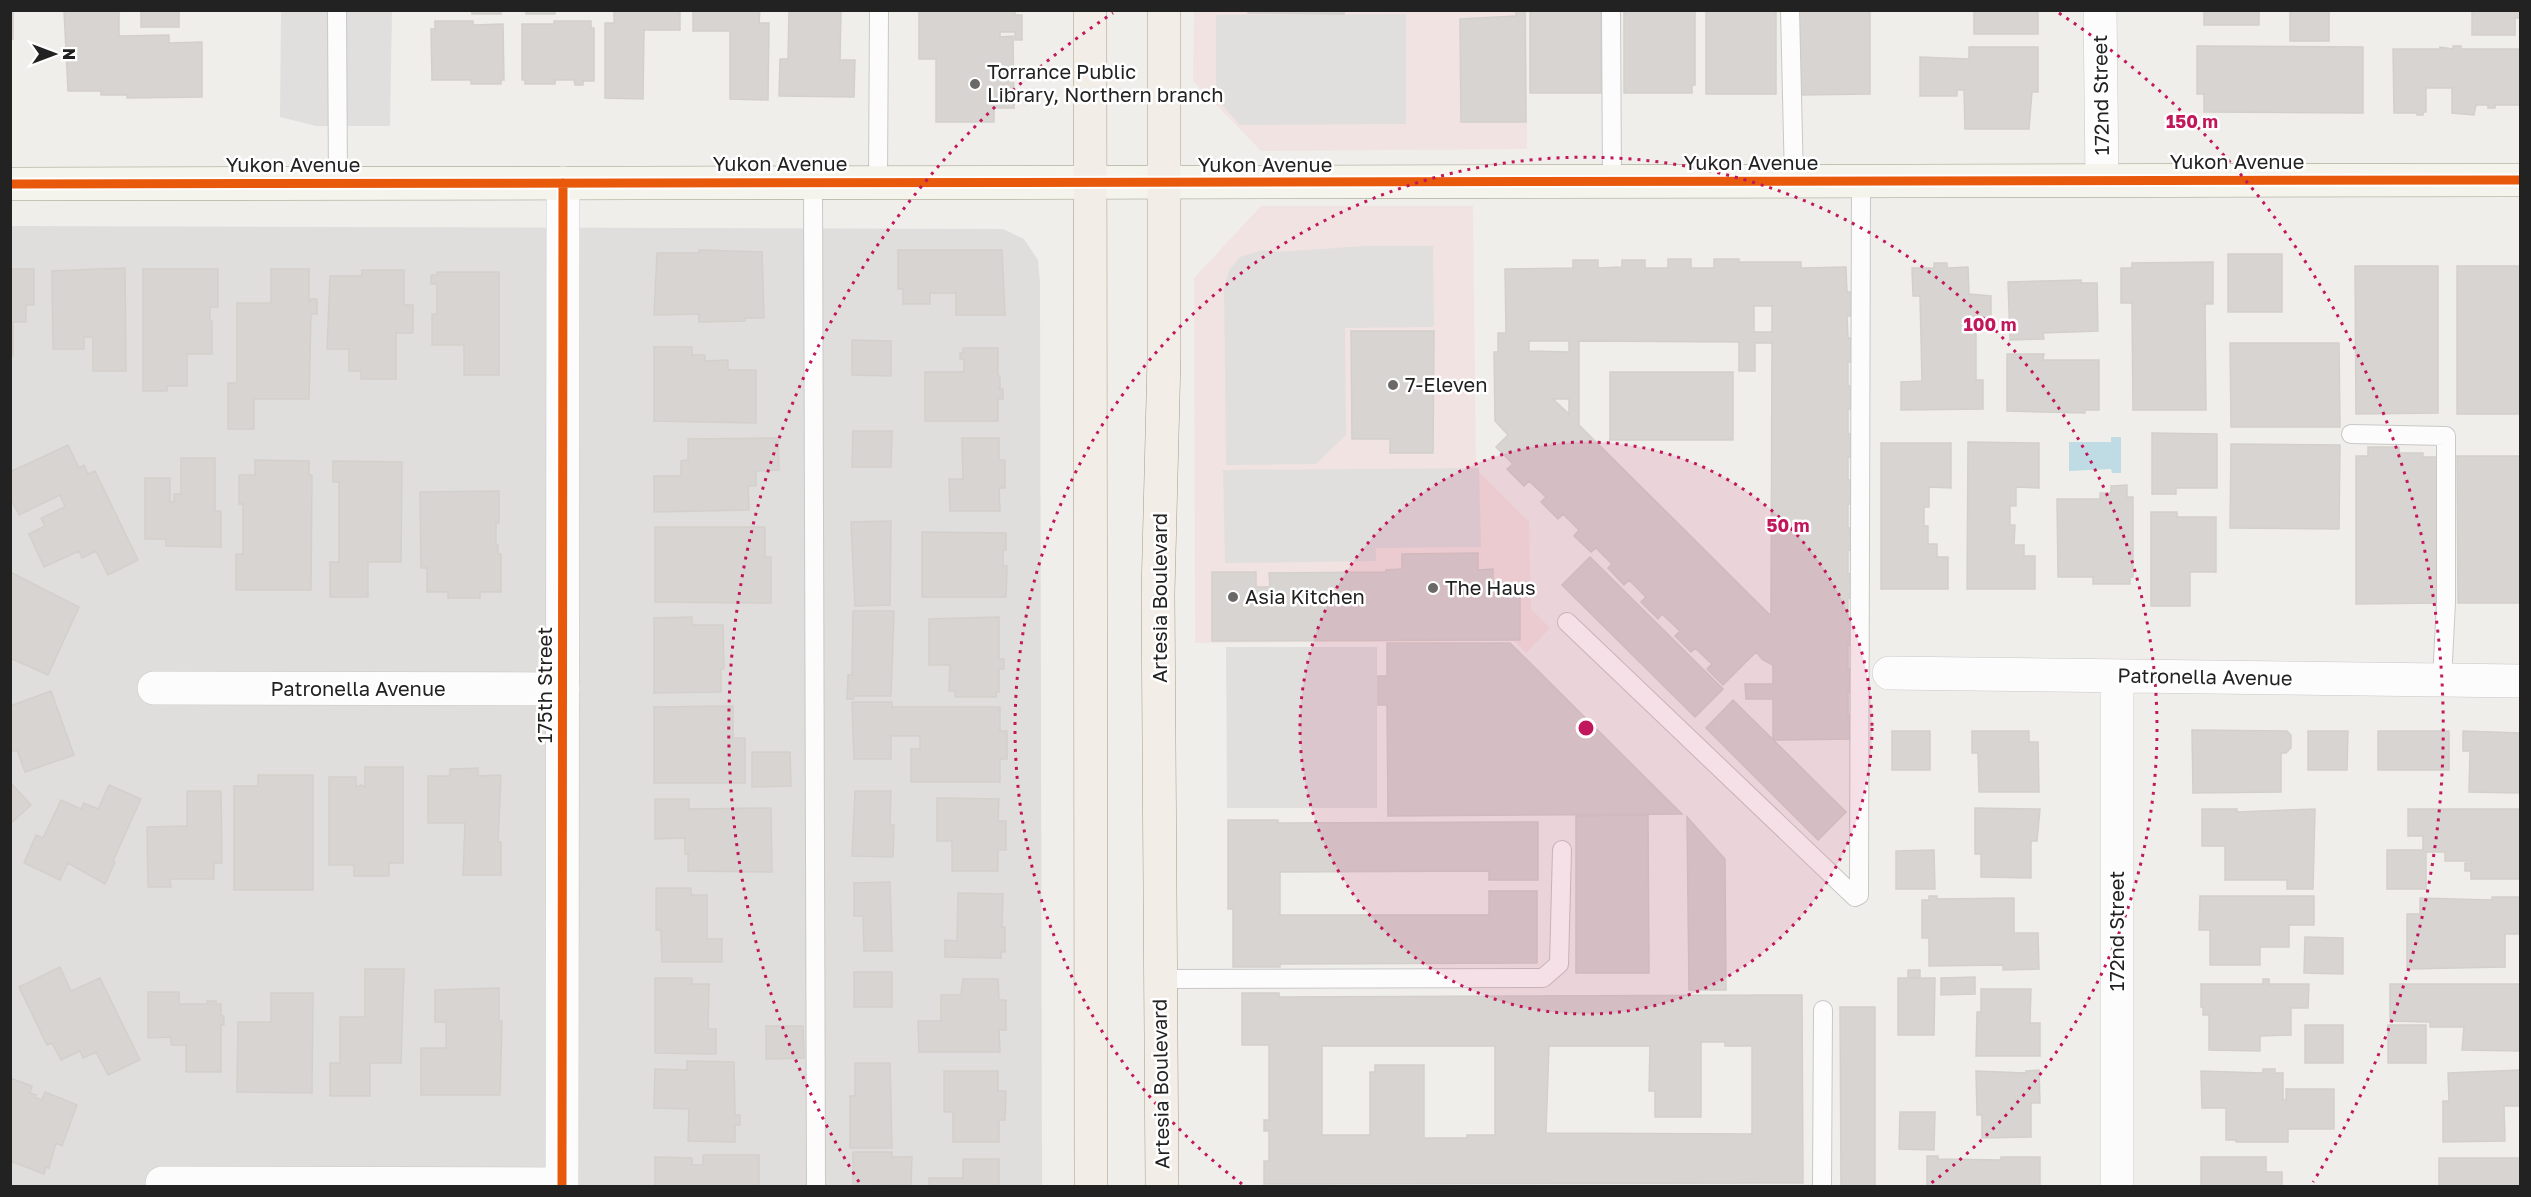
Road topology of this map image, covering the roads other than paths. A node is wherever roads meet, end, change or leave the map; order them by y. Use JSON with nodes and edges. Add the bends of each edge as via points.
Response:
{"nodes":[{"id":1,"x":337,"y":10,"type":"edge"},
{"id":2,"x":879,"y":10,"type":"edge"},
{"id":3,"x":1090,"y":10,"type":"edge"},
{"id":4,"x":1164,"y":10,"type":"edge"},
{"id":5,"x":1611,"y":10,"type":"edge"},
{"id":6,"x":1790,"y":10,"type":"edge"},
{"id":7,"x":2100,"y":10,"type":"edge"},
{"id":8,"x":2102,"y":180,"type":"junction"},
{"id":9,"x":2520,"y":180,"type":"edge"},
{"id":10,"x":1794,"y":181,"type":"junction"},
{"id":11,"x":1862,"y":181,"type":"junction"},
{"id":12,"x":813,"y":182,"type":"junction"},
{"id":13,"x":879,"y":182,"type":"junction"},
{"id":14,"x":1612,"y":182,"type":"junction"},
{"id":15,"x":338,"y":183,"type":"junction"},
{"id":16,"x":563,"y":183,"type":"junction"},
{"id":17,"x":1088,"y":183,"type":"junction"},
{"id":18,"x":1165,"y":183,"type":"junction"},
{"id":19,"x":10,"y":184,"type":"edge"},
{"id":20,"x":2351,"y":434,"type":"dead end"},
{"id":21,"x":1567,"y":622,"type":"dead end"},
{"id":22,"x":1889,"y":673,"type":"dead end"},
{"id":23,"x":2117,"y":676,"type":"junction"},
{"id":24,"x":2442,"y":680,"type":"junction"},
{"id":25,"x":2520,"y":681,"type":"edge"},
{"id":26,"x":154,"y":688,"type":"dead end"},
{"id":27,"x":563,"y":689,"type":"junction"},
{"id":28,"x":1562,"y":850,"type":"dead end"},
{"id":29,"x":1160,"y":979,"type":"junction"},
{"id":30,"x":1823,"y":1010,"type":"dead end"},
{"id":31,"x":162,"y":1183,"type":"dead end"},
{"id":32,"x":562,"y":1185,"type":"edge"},
{"id":33,"x":816,"y":1186,"type":"edge"},
{"id":34,"x":1091,"y":1186,"type":"edge"},
{"id":35,"x":1162,"y":1186,"type":"edge"},
{"id":36,"x":1822,"y":1186,"type":"edge"},
{"id":37,"x":2117,"y":1186,"type":"edge"}],
"edges":[{"from":1,"to":15,"type":"lane"},
{"from":2,"to":13,"type":"lane"},
{"from":3,"to":17,"type":"main road"},
{"from":4,"to":18,"type":"main road","name":"Artesia Boulevard"},
{"from":5,"to":14,"type":"lane"},
{"from":6,"to":10,"type":"lane"},
{"from":7,"to":8,"type":"street","name":"172nd Street"},
{"from":8,"to":9,"type":"street","name":"Yukon Avenue"},
{"from":8,"to":11,"type":"street","name":"Yukon Avenue"},
{"from":10,"to":11,"type":"street","name":"Yukon Avenue"},
{"from":10,"to":14,"type":"street","name":"Yukon Avenue"},
{"from":11,"to":21,"type":"lane","via":[[1859,895],[1854,897]]},
{"from":12,"to":13,"type":"street","name":"Yukon Avenue"},
{"from":12,"to":16,"type":"street","name":"Yukon Avenue"},
{"from":12,"to":33,"type":"lane"},
{"from":13,"to":17,"type":"street","name":"Yukon Avenue"},
{"from":14,"to":18,"type":"street","name":"Yukon Avenue"},
{"from":15,"to":16,"type":"street","name":"Yukon Avenue"},
{"from":15,"to":19,"type":"street","name":"Yukon Avenue"},
{"from":16,"to":27,"type":"street","name":"175th Street"},
{"from":17,"to":18,"type":"street","name":"Yukon Avenue"},
{"from":17,"to":34,"type":"main road"},
{"from":18,"to":29,"type":"main road","name":"Artesia Boulevard","via":[[1158,593]]},
{"from":20,"to":24,"type":"lane","via":[[2446,436]]},
{"from":22,"to":23,"type":"street","name":"Patronella Avenue"},
{"from":23,"to":24,"type":"street","name":"Patronella Avenue"},
{"from":23,"to":37,"type":"street","name":"172nd Street"},
{"from":24,"to":25,"type":"street","name":"Patronella Avenue"},
{"from":26,"to":27,"type":"street","name":"Patronella Avenue"},
{"from":27,"to":32,"type":"street","name":"175th Street"},
{"from":28,"to":29,"type":"lane","via":[[1558,964],[1543,978]]},
{"from":29,"to":35,"type":"main road","name":"Artesia Boulevard"},
{"from":30,"to":36,"type":"lane"},
{"from":31,"to":32,"type":"street"}]}
